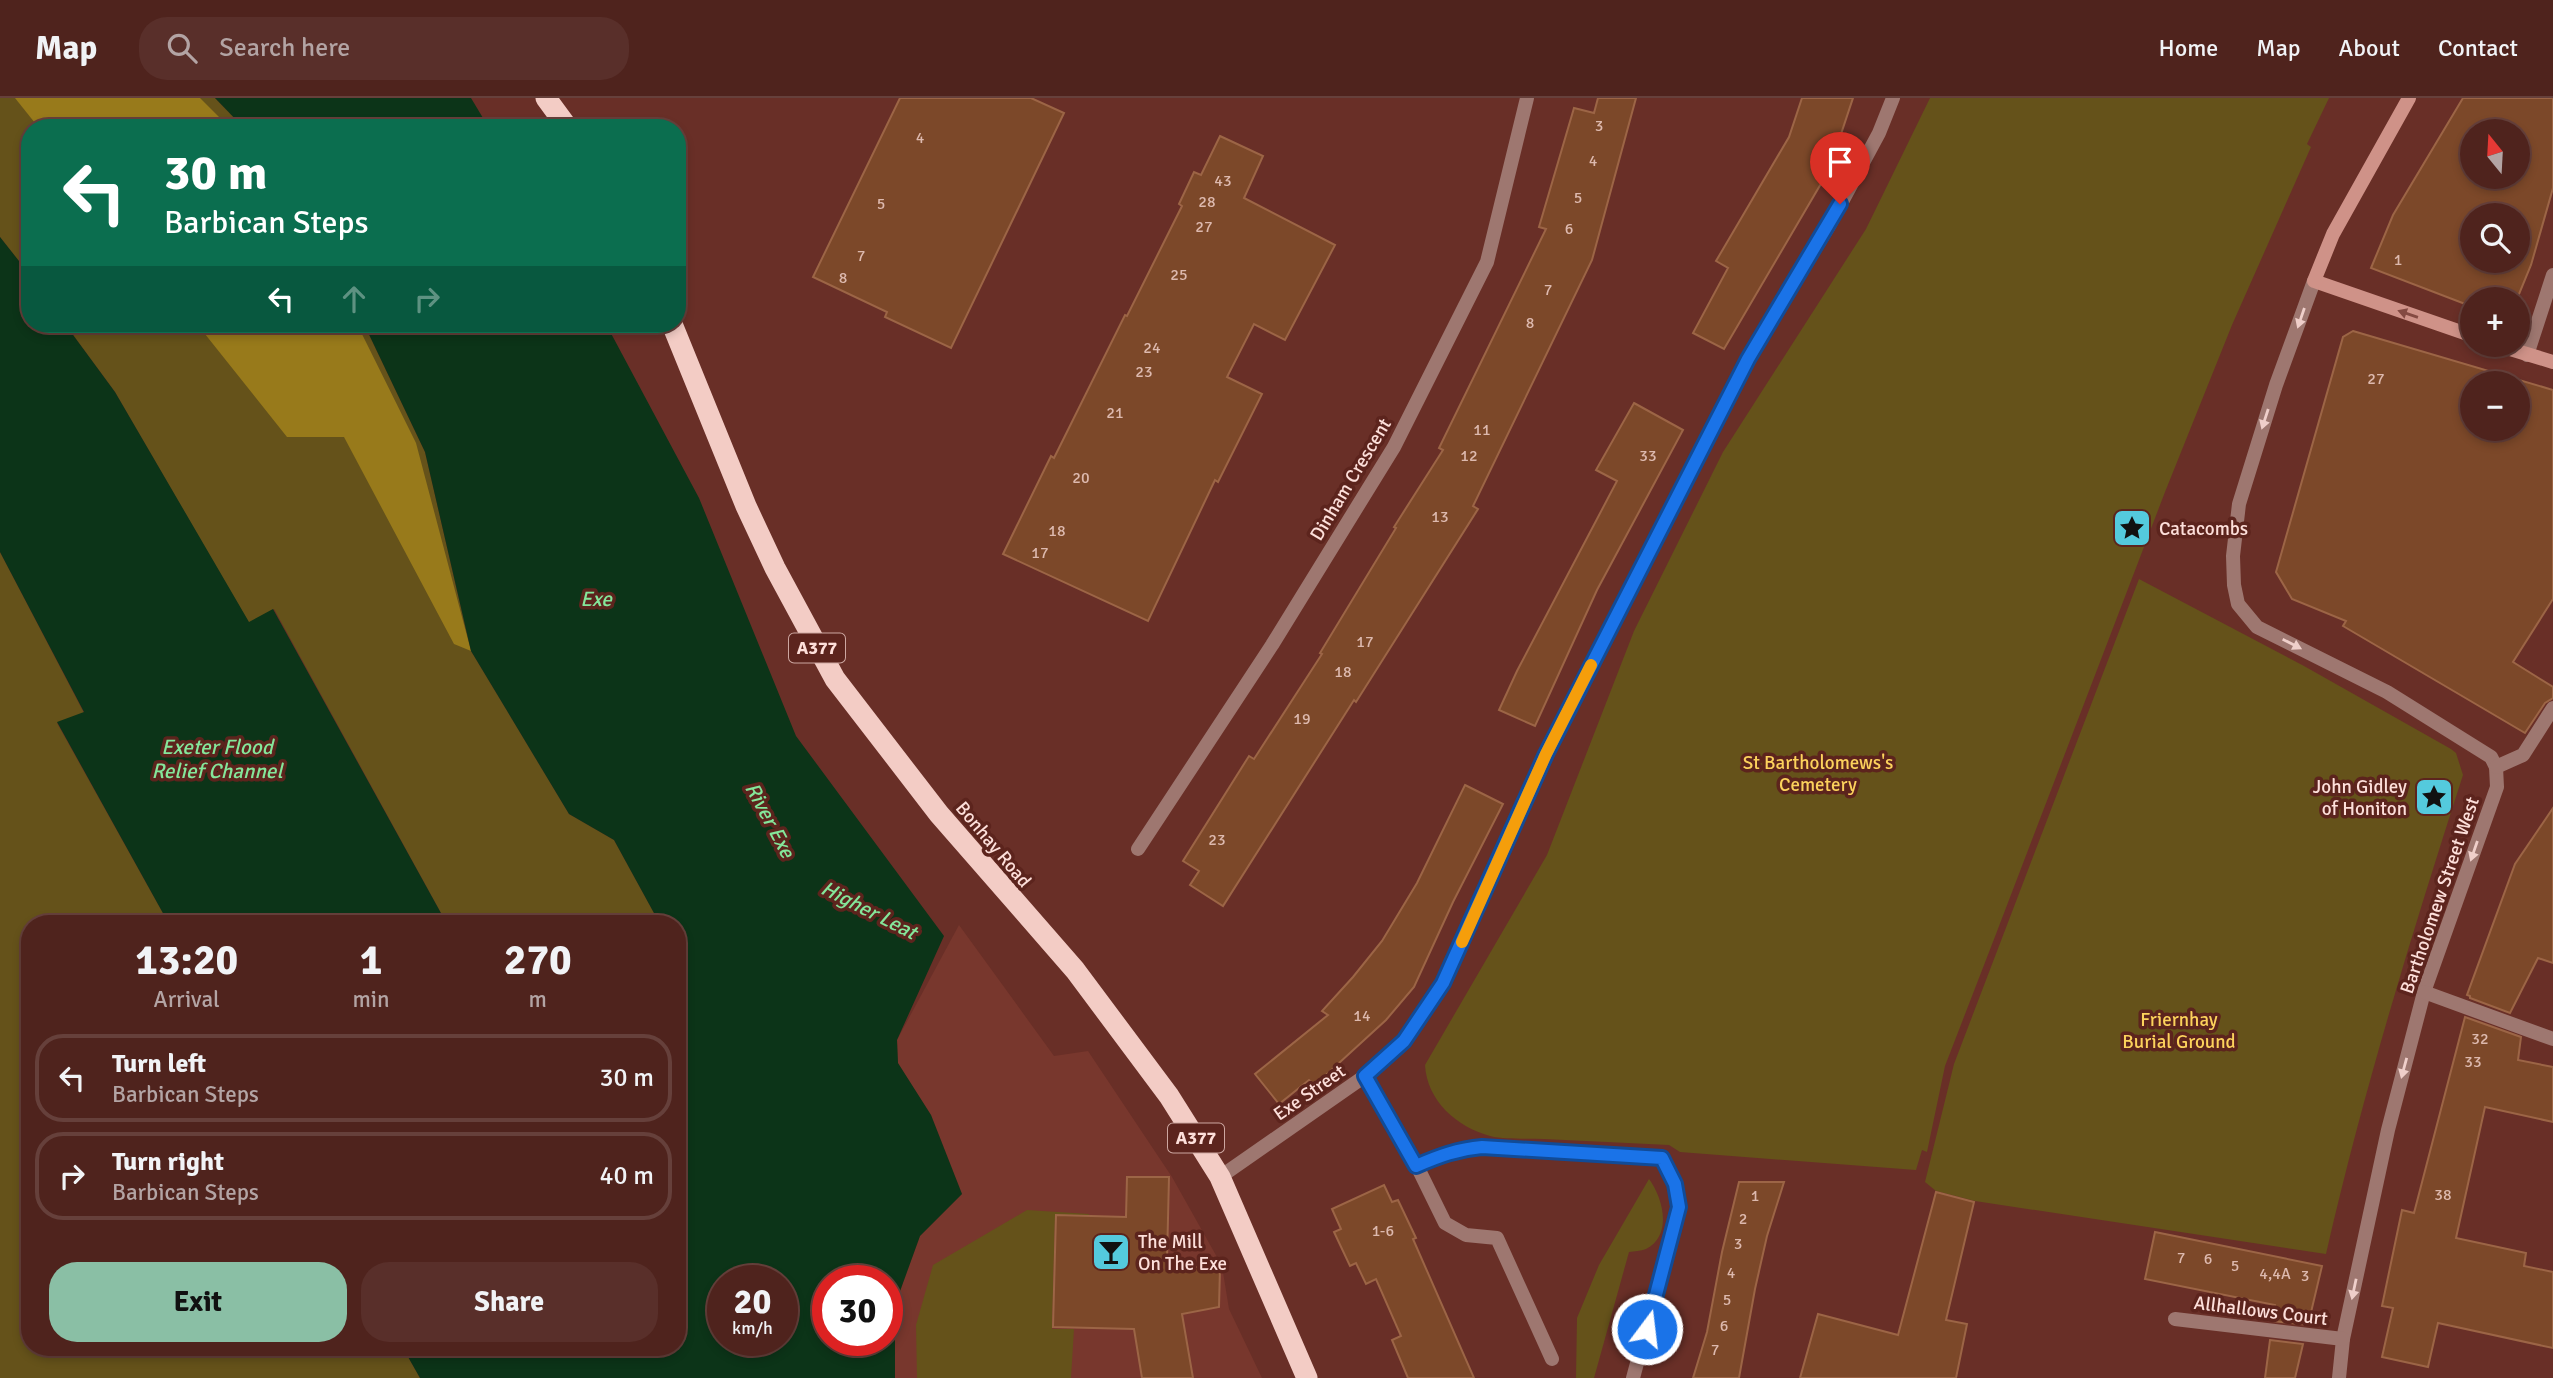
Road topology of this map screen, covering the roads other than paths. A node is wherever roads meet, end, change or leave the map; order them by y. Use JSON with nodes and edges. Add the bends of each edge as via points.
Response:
{"nodes":[{"id":1,"x":546,"y":98,"type":"edge"},
{"id":2,"x":1527,"y":98,"type":"edge"},
{"id":3,"x":1893,"y":98,"type":"edge"},
{"id":4,"x":2409,"y":98,"type":"edge"},
{"id":5,"x":561,"y":119,"type":"edge"},
{"id":6,"x":2553,"y":275,"type":"edge"},
{"id":7,"x":2314,"y":281,"type":"junction"},
{"id":8,"x":2460,"y":332,"type":"edge"},
{"id":9,"x":676,"y":333,"type":"edge"},
{"id":10,"x":2530,"y":346,"type":"edge"},
{"id":11,"x":2530,"y":356,"type":"edge"},
{"id":12,"x":2553,"y":362,"type":"edge"},
{"id":13,"x":2553,"y":708,"type":"edge"},
{"id":14,"x":2496,"y":767,"type":"junction"},
{"id":15,"x":1138,"y":849,"type":"dead end"},
{"id":16,"x":2424,"y":992,"type":"junction"},
{"id":17,"x":2553,"y":1039,"type":"edge"},
{"id":18,"x":1365,"y":1076,"type":"junction"},
{"id":19,"x":1416,"y":1166,"type":"junction"},
{"id":20,"x":1220,"y":1177,"type":"junction"},
{"id":21,"x":2175,"y":1319,"type":"dead end"},
{"id":22,"x":2343,"y":1339,"type":"junction"},
{"id":23,"x":1552,"y":1359,"type":"dead end"},
{"id":24,"x":1307,"y":1378,"type":"edge"},
{"id":25,"x":1633,"y":1378,"type":"edge"},
{"id":26,"x":2339,"y":1378,"type":"edge"}],
"edges":[{"from":1,"to":5,"type":"highway"},
{"from":2,"to":15,"type":"street","name":"Dinham Crescent","via":[[1488,261],[1394,447]]},
{"from":3,"to":18,"type":"street","name":"Exe Street","via":[[1830,224],[1748,359],[1546,754],[1443,983],[1404,1041]]},
{"from":4,"to":7,"type":"street","via":[[2333,234]]},
{"from":6,"to":10,"type":"street"},
{"from":8,"to":7,"type":"street","one_way":true},
{"from":7,"to":14,"type":"street","one_way":true,"via":[[2239,504],[2233,556],[2238,604],[2257,627],[2387,692],[2491,757]]},
{"from":9,"to":20,"type":"highway","name":"Bonhay Road","number":"A377","via":[[784,589],[835,679],[939,814],[1075,970],[1169,1096]]},
{"from":11,"to":12,"type":"street"},
{"from":13,"to":14,"type":"street","via":[[2522,755]]},
{"from":14,"to":16,"type":"street","name":"Bartholomew Street West","one_way":true,"via":[[2497,787]]},
{"from":16,"to":17,"type":"street"},
{"from":16,"to":22,"type":"street","name":"Bartholomew Street West","one_way":true,"via":[[2388,1130]]},
{"from":18,"to":19,"type":"street"},
{"from":18,"to":20,"type":"street","name":"Exe Street"},
{"from":19,"to":23,"type":"street","via":[[1445,1223],[1466,1235],[1497,1238]]},
{"from":19,"to":25,"type":"street","via":[[1443,1154],[1482,1147],[1662,1158],[1675,1184],[1679,1207]]},
{"from":20,"to":24,"type":"highway","name":"Bonhay Road","number":"A377"},
{"from":21,"to":22,"type":"street","name":"Allhallows Court"},
{"from":22,"to":26,"type":"street","name":"Bartholomew Street West"}]}
